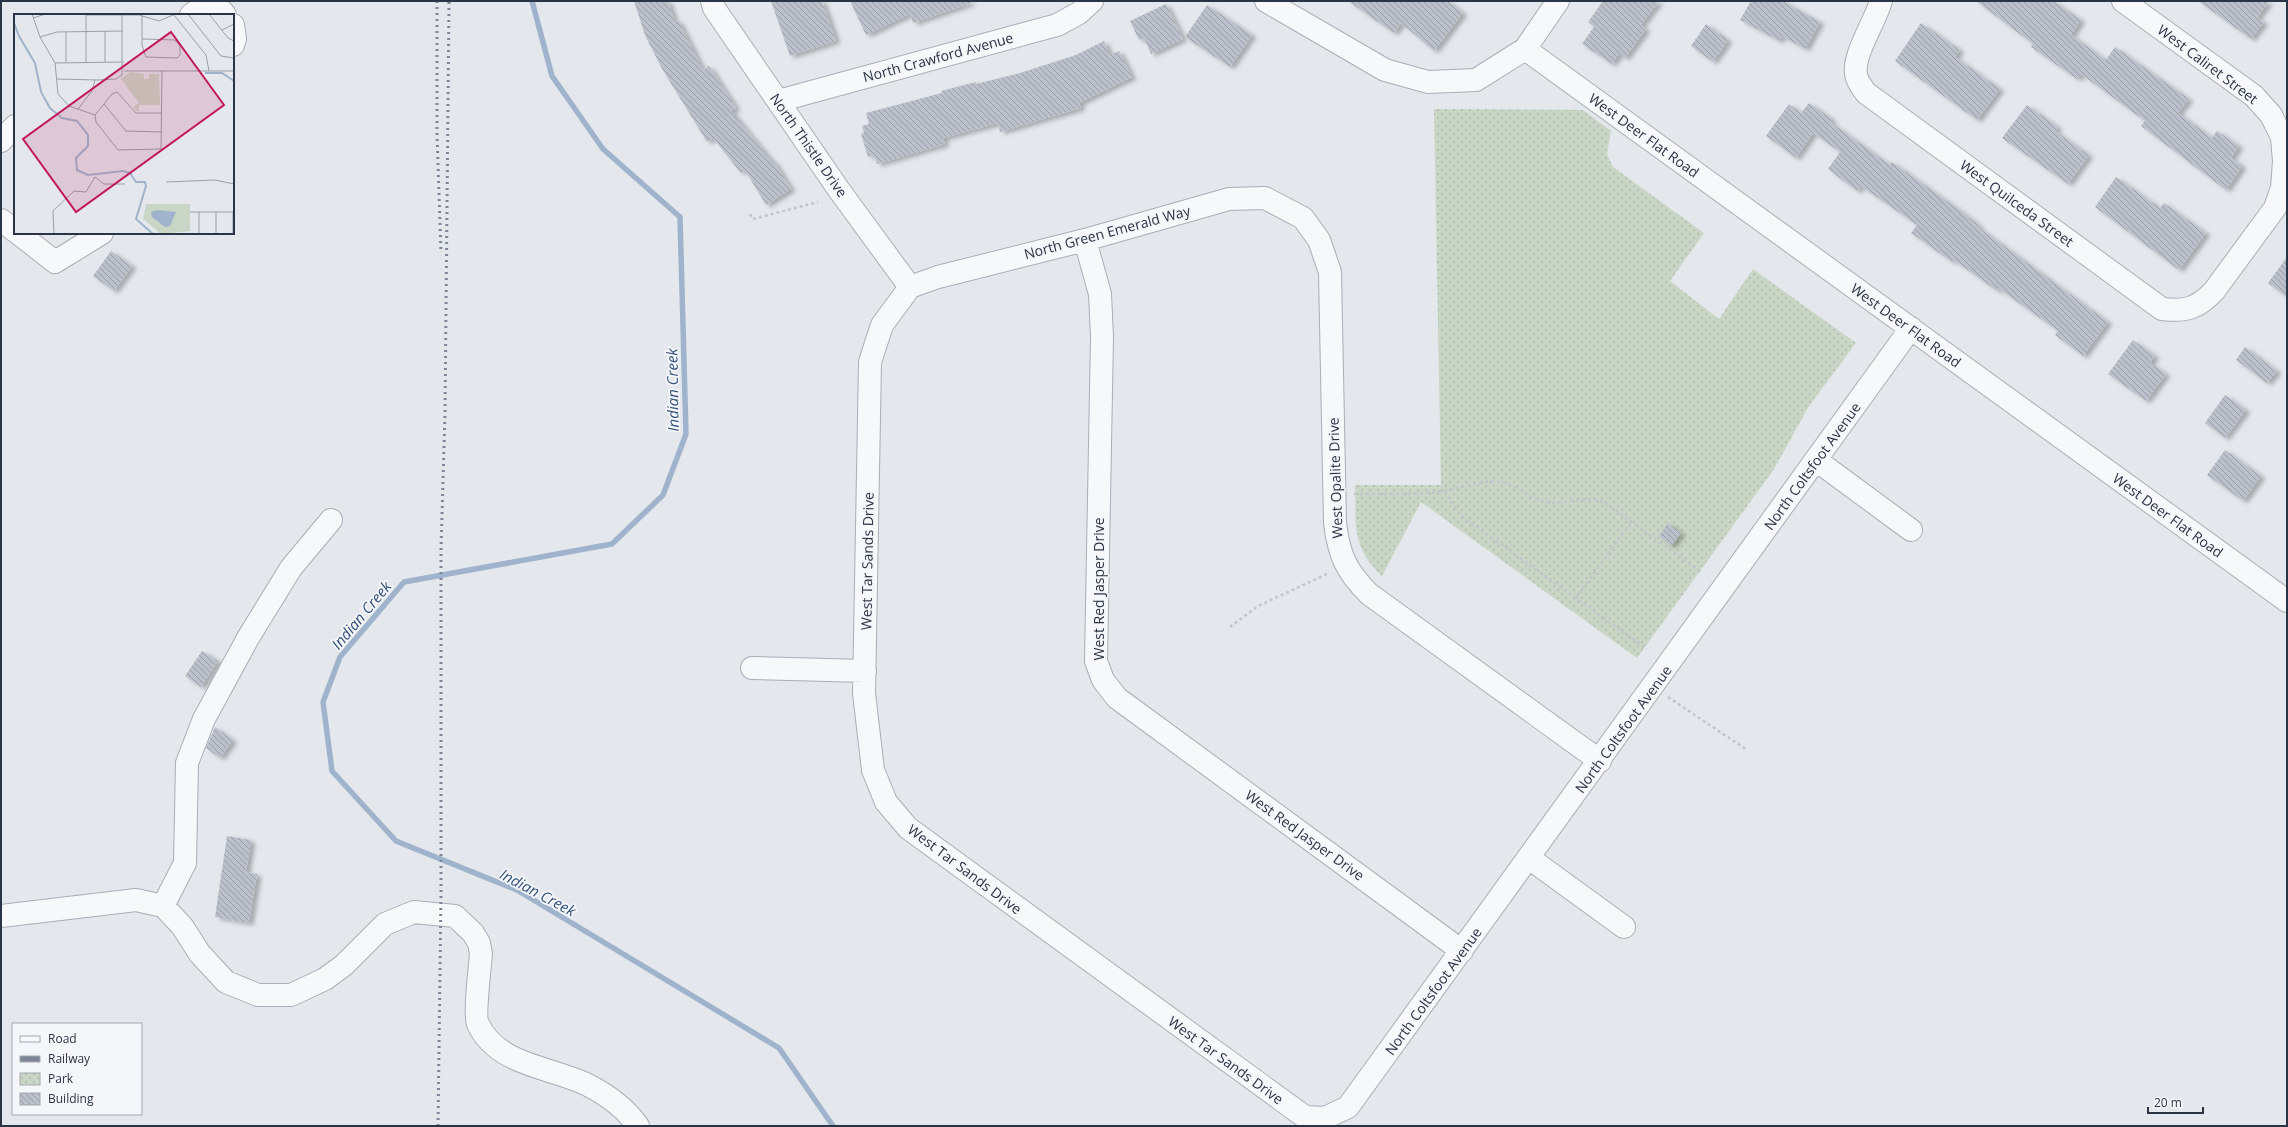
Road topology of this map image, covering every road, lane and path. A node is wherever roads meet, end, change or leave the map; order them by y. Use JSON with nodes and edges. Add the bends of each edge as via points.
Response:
{"nodes":[{"id":1,"x":712,"y":1,"type":"edge"},
{"id":2,"x":1092,"y":1,"type":"edge"},
{"id":3,"x":1266,"y":1,"type":"edge"},
{"id":4,"x":1558,"y":1,"type":"edge"},
{"id":5,"x":1881,"y":1,"type":"edge"},
{"id":6,"x":2123,"y":1,"type":"edge"},
{"id":7,"x":192,"y":14,"type":"edge"},
{"id":8,"x":224,"y":14,"type":"edge"},
{"id":9,"x":234,"y":30,"type":"edge"},
{"id":10,"x":234,"y":43,"type":"edge"},
{"id":11,"x":1525,"y":49,"type":"junction"},
{"id":12,"x":778,"y":100,"type":"junction"},
{"id":13,"x":14,"y":127,"type":"edge"},
{"id":14,"x":1,"y":141,"type":"edge"},
{"id":15,"x":818,"y":202,"type":"dead end"},
{"id":16,"x":750,"y":214,"type":"dead end"},
{"id":17,"x":1303,"y":218,"type":"joint"},
{"id":18,"x":1,"y":220,"type":"edge"},
{"id":19,"x":14,"y":230,"type":"edge"},
{"id":20,"x":19,"y":234,"type":"edge"},
{"id":21,"x":100,"y":234,"type":"edge"},
{"id":22,"x":1085,"y":240,"type":"junction"},
{"id":23,"x":910,"y":288,"type":"junction"},
{"id":24,"x":2190,"y":308,"type":"joint"},
{"id":25,"x":1911,"y":328,"type":"junction"},
{"id":26,"x":1816,"y":460,"type":"junction"},
{"id":27,"x":1445,"y":491,"type":"junction"},
{"id":28,"x":1352,"y":494,"type":"dead end"},
{"id":29,"x":331,"y":520,"type":"dead end"},
{"id":30,"x":1631,"y":522,"type":"junction"},
{"id":31,"x":1911,"y":530,"type":"dead end"},
{"id":32,"x":1345,"y":565,"type":"junction"},
{"id":33,"x":1702,"y":573,"type":"dead end"},
{"id":34,"x":1576,"y":598,"type":"junction"},
{"id":35,"x":2287,"y":601,"type":"edge"},
{"id":36,"x":1230,"y":627,"type":"dead end"},
{"id":37,"x":1647,"y":649,"type":"dead end"},
{"id":38,"x":752,"y":668,"type":"dead end"},
{"id":39,"x":865,"y":671,"type":"junction"},
{"id":40,"x":1666,"y":696,"type":"dead end"},
{"id":41,"x":1747,"y":750,"type":"dead end"},
{"id":42,"x":1600,"y":761,"type":"junction"},
{"id":43,"x":1529,"y":858,"type":"junction"},
{"id":44,"x":163,"y":906,"type":"junction"},
{"id":45,"x":1,"y":916,"type":"edge"},
{"id":46,"x":1624,"y":928,"type":"dead end"},
{"id":47,"x":1462,"y":951,"type":"junction"},
{"id":48,"x":1325,"y":1118,"type":"joint"},
{"id":49,"x":638,"y":1126,"type":"edge"}],
"edges":[{"from":1,"to":12,"type":"street","name":"North Thistle Drive","via":[[714,8]]},
{"from":2,"to":12,"type":"street","name":"North Crawford Avenue","via":[[1079,13],[1057,25]]},
{"from":3,"to":11,"type":"street","via":[[1385,70],[1428,82],[1476,80]]},
{"from":4,"to":11,"type":"street"},
{"from":5,"to":24,"type":"street","name":"West Quilceda Street","via":[[1858,58],[1856,74],[1859,84],[1866,93],[2162,308],[2176,311]]},
{"from":6,"to":24,"type":"street","name":"West Caliret Street","via":[[2254,96],[2271,116],[2282,137],[2282,188],[2275,208],[2214,291],[2203,303]]},
{"from":7,"to":8,"type":"street","via":[[205,5]]},
{"from":9,"to":10,"type":"street"},
{"from":11,"to":25,"type":"street","name":"West Deer Flat Road"},
{"from":12,"to":23,"type":"street","name":"North Thistle Drive"},
{"from":13,"to":14,"type":"street"},
{"from":15,"to":16,"type":"path","via":[[754,219]]},
{"from":17,"to":22,"type":"street","name":"North Green Emerald Way","via":[[1265,198],[1229,199]]},
{"from":17,"to":32,"type":"street","name":"West Opalite Drive","via":[[1319,240],[1330,272],[1335,523],[1337,543]]},
{"from":18,"to":19,"type":"street"},
{"from":20,"to":21,"type":"street","via":[[55,262]]},
{"from":22,"to":23,"type":"street","name":"North Green Emerald Way","via":[[938,277]]},
{"from":22,"to":47,"type":"street","name":"West Red Jasper Drive","via":[[1100,294],[1102,337],[1096,661],[1104,680],[1117,698]]},
{"from":23,"to":39,"type":"street","name":"West Tar Sands Drive","via":[[882,325],[870,362]]},
{"from":25,"to":26,"type":"street","name":"North Coltsfoot Avenue"},
{"from":25,"to":35,"type":"street","name":"West Deer Flat Road"},
{"from":26,"to":31,"type":"street"},
{"from":26,"to":42,"type":"street","name":"North Coltsfoot Avenue"},
{"from":27,"to":28,"type":"path"},
{"from":27,"to":30,"type":"path","via":[[1487,482],[1500,482],[1545,502],[1596,499]]},
{"from":27,"to":34,"type":"path","via":[[1464,518]]},
{"from":29,"to":44,"type":"street","via":[[291,568],[248,638],[204,719],[187,763],[184,863]]},
{"from":30,"to":33,"type":"path"},
{"from":30,"to":34,"type":"path"},
{"from":32,"to":36,"type":"path","via":[[1258,606]]},
{"from":32,"to":42,"type":"street","name":"West Opalite Drive","via":[[1369,594]]},
{"from":34,"to":37,"type":"path"},
{"from":38,"to":39,"type":"street"},
{"from":39,"to":48,"type":"street","name":"West Tar Sands Drive","via":[[864,693],[873,770],[886,802],[908,828],[1305,1117]]},
{"from":40,"to":41,"type":"path"},
{"from":42,"to":43,"type":"street","name":"North Coltsfoot Avenue"},
{"from":43,"to":46,"type":"street"},
{"from":43,"to":47,"type":"street","name":"North Coltsfoot Avenue"},
{"from":44,"to":45,"type":"street","via":[[136,900]]},
{"from":44,"to":49,"type":"street","via":[[182,926],[200,954],[226,982],[258,995],[291,995],[325,978],[344,965],[385,924],[414,912],[455,916],[473,933],[479,943],[481,954],[477,1022],[490,1042],[505,1054],[587,1085],[613,1100]]},
{"from":47,"to":48,"type":"street","name":"North Coltsfoot Avenue","via":[[1348,1107]]}]}
